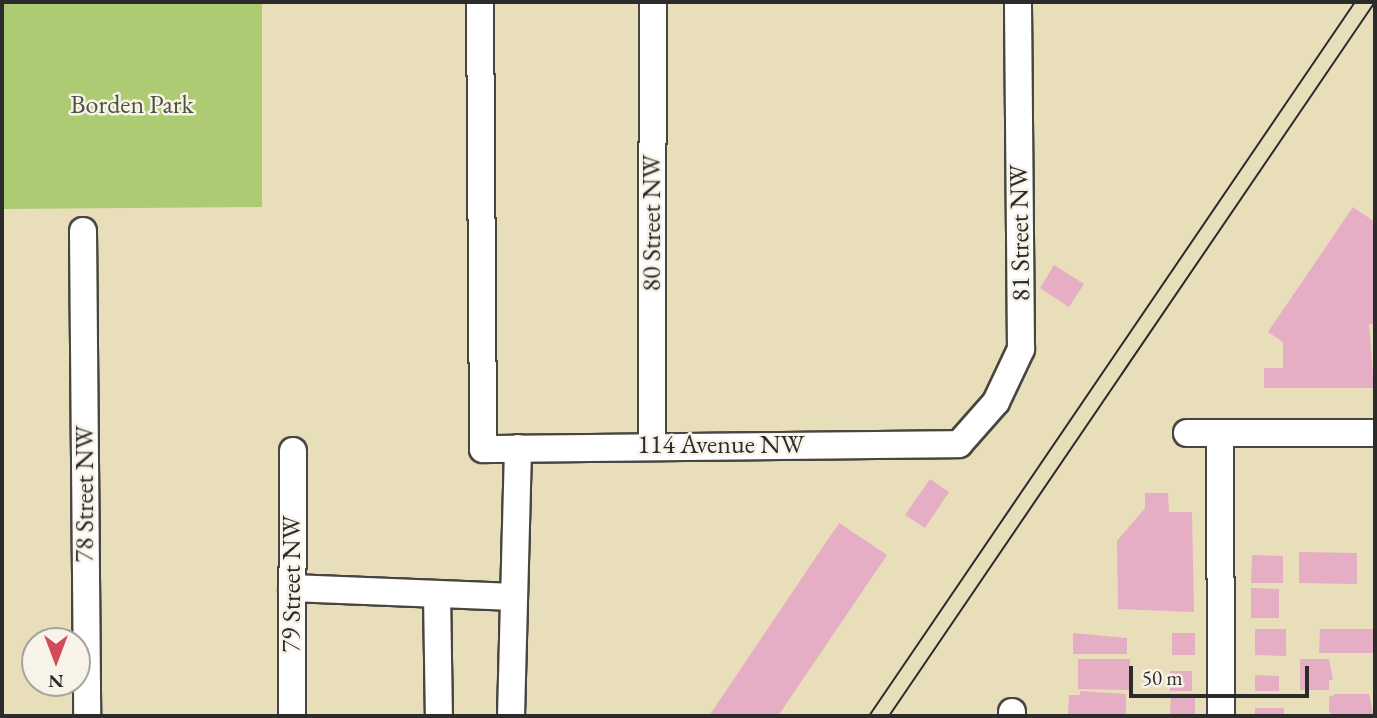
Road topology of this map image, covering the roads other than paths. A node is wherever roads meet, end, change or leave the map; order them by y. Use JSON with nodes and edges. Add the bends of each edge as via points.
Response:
{"nodes":[{"id":1,"x":480,"y":2,"type":"edge"},
{"id":2,"x":653,"y":2,"type":"edge"},
{"id":3,"x":1018,"y":2,"type":"edge"},
{"id":4,"x":83,"y":231,"type":"dead end"},
{"id":5,"x":1187,"y":433,"type":"dead end"},
{"id":6,"x":1220,"y":433,"type":"junction"},
{"id":7,"x":1375,"y":433,"type":"edge"},
{"id":8,"x":959,"y":444,"type":"joint"},
{"id":9,"x":652,"y":445,"type":"junction"},
{"id":10,"x":518,"y":448,"type":"junction"},
{"id":11,"x":293,"y":451,"type":"dead end"},
{"id":12,"x":292,"y":588,"type":"junction"},
{"id":13,"x":437,"y":594,"type":"junction"},
{"id":14,"x":514,"y":597,"type":"junction"},
{"id":15,"x":87,"y":716,"type":"edge"},
{"id":16,"x":292,"y":716,"type":"edge"},
{"id":17,"x":439,"y":716,"type":"edge"},
{"id":18,"x":511,"y":716,"type":"edge"},
{"id":19,"x":1221,"y":716,"type":"edge"}],
"edges":[{"from":1,"to":10,"type":"street","name":"114 Avenue NW","via":[[483,449]]},
{"from":2,"to":9,"type":"street","name":"80 Street NW"},
{"from":3,"to":8,"type":"street","name":"81 Street NW","via":[[1021,349],[996,402]]},
{"from":4,"to":15,"type":"street","name":"78 Street NW"},
{"from":5,"to":6,"type":"street"},
{"from":6,"to":7,"type":"street"},
{"from":6,"to":19,"type":"street"},
{"from":8,"to":9,"type":"street","name":"114 Avenue NW"},
{"from":9,"to":10,"type":"street","name":"114 Avenue NW"},
{"from":10,"to":14,"type":"street"},
{"from":11,"to":12,"type":"street","name":"79 Street NW"},
{"from":12,"to":13,"type":"street"},
{"from":12,"to":16,"type":"street","name":"79 Street NW"},
{"from":13,"to":14,"type":"street"},
{"from":13,"to":17,"type":"street"},
{"from":14,"to":18,"type":"street"}]}
